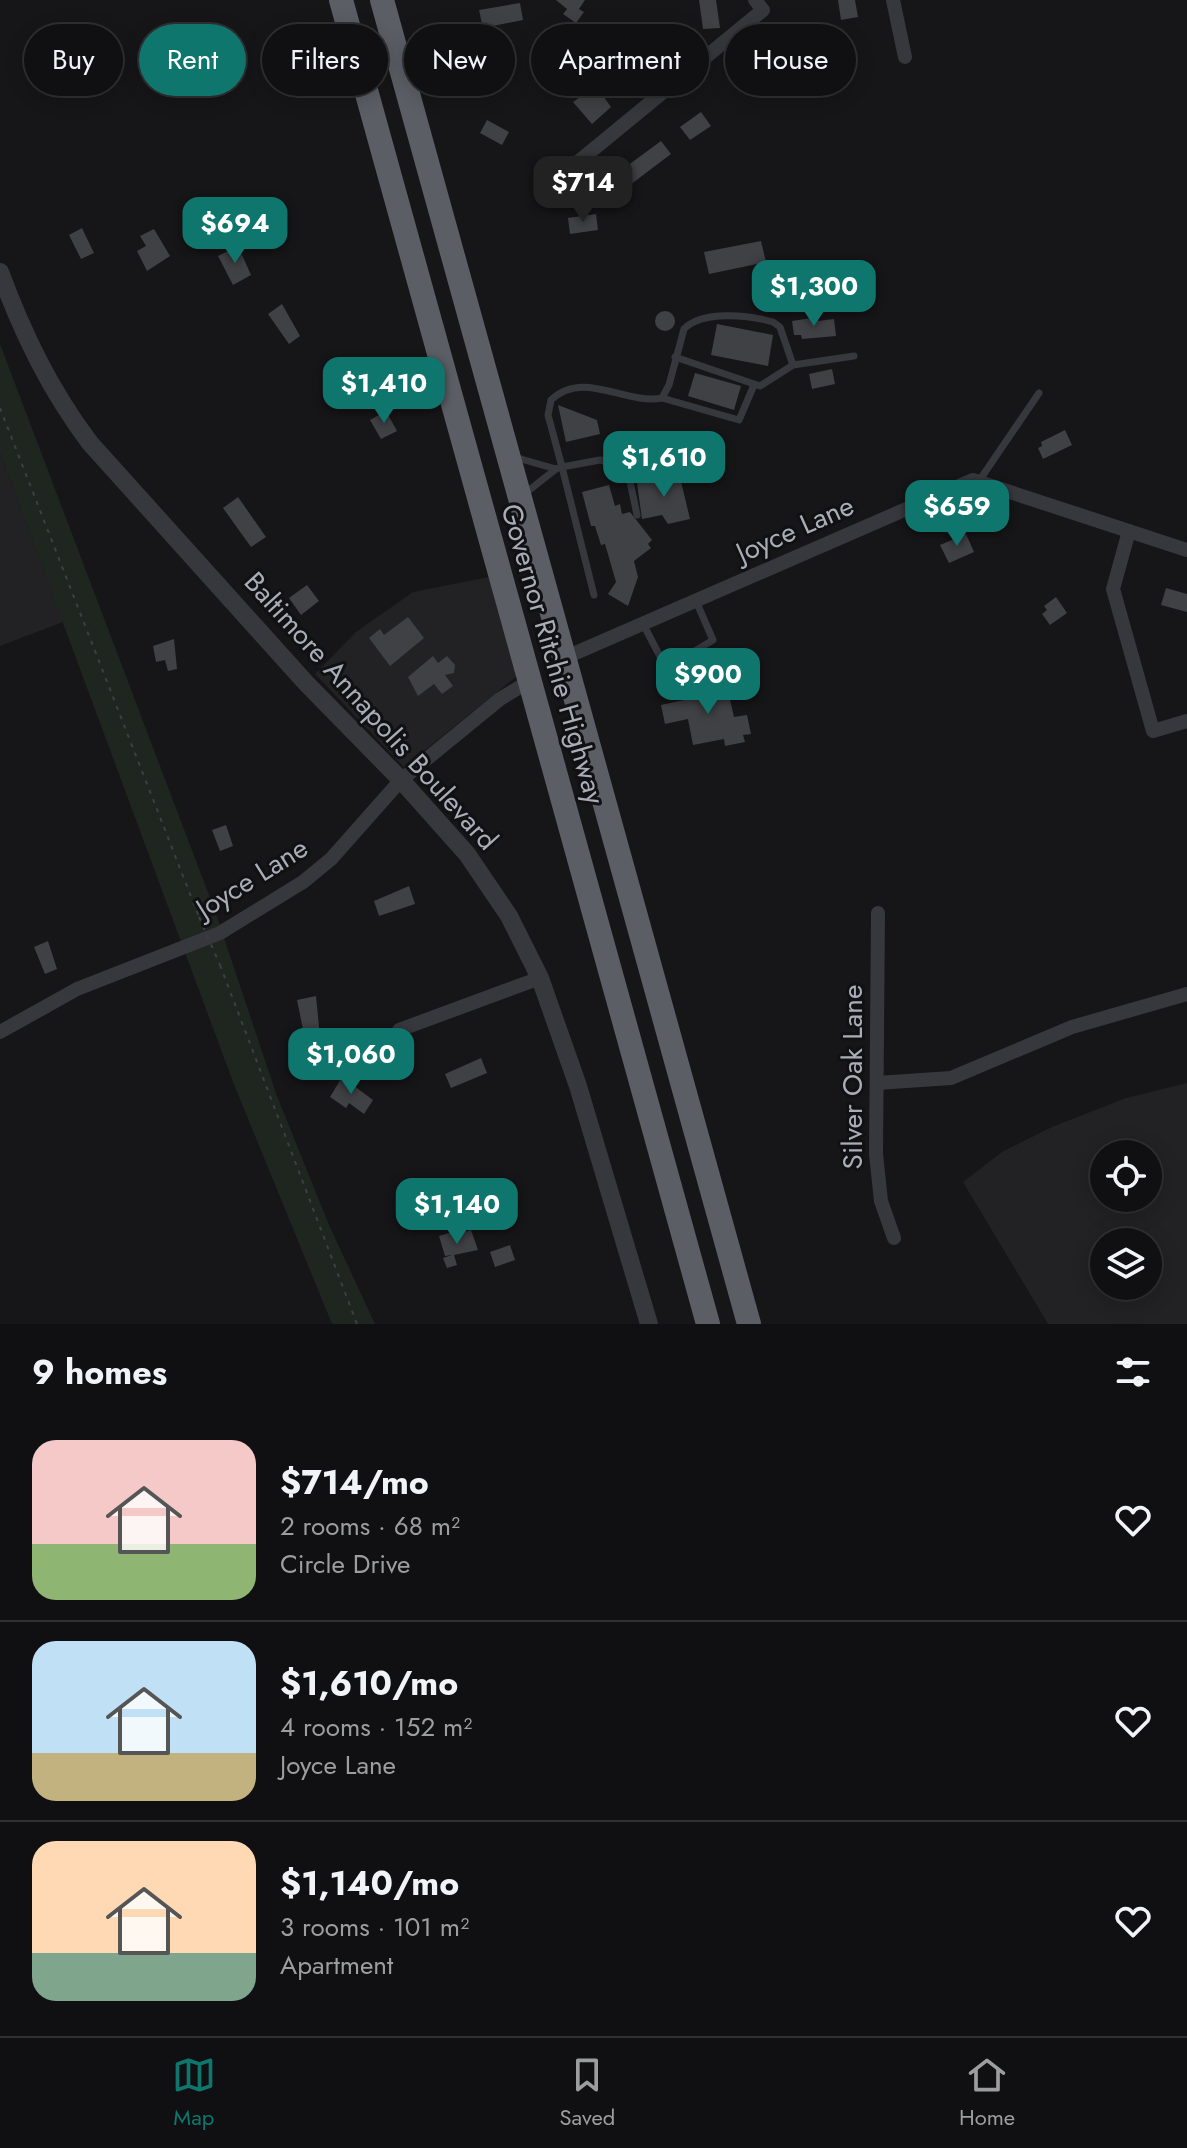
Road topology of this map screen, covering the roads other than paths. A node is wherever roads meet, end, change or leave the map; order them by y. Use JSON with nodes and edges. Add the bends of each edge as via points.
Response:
{"nodes":[{"id":1,"x":341,"y":0,"type":"edge"},
{"id":2,"x":382,"y":0,"type":"edge"},
{"id":3,"x":755,"y":0,"type":"edge"},
{"id":4,"x":893,"y":0,"type":"edge"},
{"id":5,"x":905,"y":57,"type":"dead end"},
{"id":6,"x":567,"y":171,"type":"dead end"},
{"id":7,"x":0,"y":272,"type":"edge"},
{"id":8,"x":854,"y":356,"type":"dead end"},
{"id":9,"x":675,"y":357,"type":"junction"},
{"id":10,"x":793,"y":365,"type":"junction"},
{"id":11,"x":754,"y":385,"type":"junction"},
{"id":12,"x":1039,"y":393,"type":"dead end"},
{"id":13,"x":662,"y":398,"type":"junction"},
{"id":14,"x":509,"y":455,"type":"junction"},
{"id":15,"x":661,"y":463,"type":"dead end"},
{"id":16,"x":627,"y":467,"type":"junction"},
{"id":17,"x":559,"y":468,"type":"junction"},
{"id":18,"x":979,"y":482,"type":"junction"},
{"id":19,"x":521,"y":497,"type":"junction"},
{"id":20,"x":637,"y":515,"type":"dead end"},
{"id":21,"x":1129,"y":531,"type":"junction"},
{"id":22,"x":1187,"y":550,"type":"edge"},
{"id":23,"x":497,"y":563,"type":"junction"},
{"id":24,"x":594,"y":595,"type":"dead end"},
{"id":25,"x":696,"y":601,"type":"junction"},
{"id":26,"x":643,"y":624,"type":"junction"},
{"id":27,"x":564,"y":658,"type":"junction"},
{"id":28,"x":530,"y":681,"type":"junction"},
{"id":29,"x":1187,"y":721,"type":"edge"},
{"id":30,"x":587,"y":739,"type":"junction"},
{"id":31,"x":401,"y":780,"type":"junction"},
{"id":32,"x":878,"y":913,"type":"dead end"},
{"id":33,"x":540,"y":978,"type":"junction"},
{"id":34,"x":1187,"y":994,"type":"edge"},
{"id":35,"x":399,"y":1030,"type":"dead end"},
{"id":36,"x":0,"y":1032,"type":"edge"},
{"id":37,"x":877,"y":1083,"type":"junction"},
{"id":38,"x":894,"y":1238,"type":"dead end"},
{"id":39,"x":649,"y":1324,"type":"edge"},
{"id":40,"x":708,"y":1324,"type":"edge"},
{"id":41,"x":749,"y":1324,"type":"edge"}],
"edges":[{"from":1,"to":23,"type":"highway","name":"Governor Ritchie Highway"},
{"from":2,"to":14,"type":"highway","name":"Governor Ritchie Highway"},
{"from":3,"to":6,"type":"street","via":[[763,10]]},
{"from":4,"to":5,"type":"street"},
{"from":7,"to":31,"type":"street","name":"Baltimore Annapolis Boulevard","via":[[39,365],[90,443],[306,683]]},
{"from":8,"to":10,"type":"lane"},
{"from":9,"to":10,"type":"lane","via":[[679,337],[690,323],[714,317],[760,318],[780,327]]},
{"from":9,"to":11,"type":"lane"},
{"from":9,"to":13,"type":"lane"},
{"from":10,"to":11,"type":"lane"},
{"from":11,"to":13,"type":"lane","via":[[739,420]]},
{"from":12,"to":18,"type":"lane"},
{"from":13,"to":17,"type":"lane","via":[[579,386],[556,395],[548,415]]},
{"from":14,"to":17,"type":"lane"},
{"from":14,"to":19,"type":"highway","name":"Governor Ritchie Highway"},
{"from":15,"to":16,"type":"lane"},
{"from":16,"to":17,"type":"lane","via":[[600,460]]},
{"from":16,"to":20,"type":"lane"},
{"from":17,"to":19,"type":"lane"},
{"from":17,"to":24,"type":"lane"},
{"from":18,"to":21,"type":"street"},
{"from":18,"to":25,"type":"street","name":"Joyce Lane","via":[[973,480]]},
{"from":19,"to":27,"type":"highway","name":"Governor Ritchie Highway"},
{"from":21,"to":22,"type":"street"},
{"from":21,"to":29,"type":"street","via":[[1113,589],[1153,731]]},
{"from":23,"to":27,"type":"highway","via":[[517,596],[536,656],[553,665]]},
{"from":23,"to":28,"type":"highway","name":"Governor Ritchie Highway"},
{"from":25,"to":26,"type":"street","name":"Joyce Lane"},
{"from":25,"to":26,"type":"lane","via":[[713,640],[672,665],[657,654]]},
{"from":26,"to":27,"type":"street","name":"Joyce Lane"},
{"from":27,"to":30,"type":"highway","name":"Governor Ritchie Highway"},
{"from":28,"to":30,"type":"highway","via":[[557,684]]},
{"from":28,"to":31,"type":"street","name":"Joyce Lane"},
{"from":28,"to":40,"type":"highway","name":"Governor Ritchie Highway"},
{"from":30,"to":41,"type":"highway","name":"Governor Ritchie Highway"},
{"from":31,"to":33,"type":"street","name":"Baltimore Annapolis Boulevard","via":[[467,854],[509,916]]},
{"from":31,"to":36,"type":"street","name":"Joyce Lane","via":[[331,859],[303,882],[220,933],[77,989]]},
{"from":32,"to":37,"type":"street","name":"Silver Oak Lane"},
{"from":33,"to":35,"type":"street"},
{"from":33,"to":39,"type":"street","name":"Baltimore Annapolis Boulevard"},
{"from":34,"to":37,"type":"street","via":[[1072,1027],[951,1078]]},
{"from":37,"to":38,"type":"street","name":"Silver Oak Lane","via":[[881,1201]]}]}
